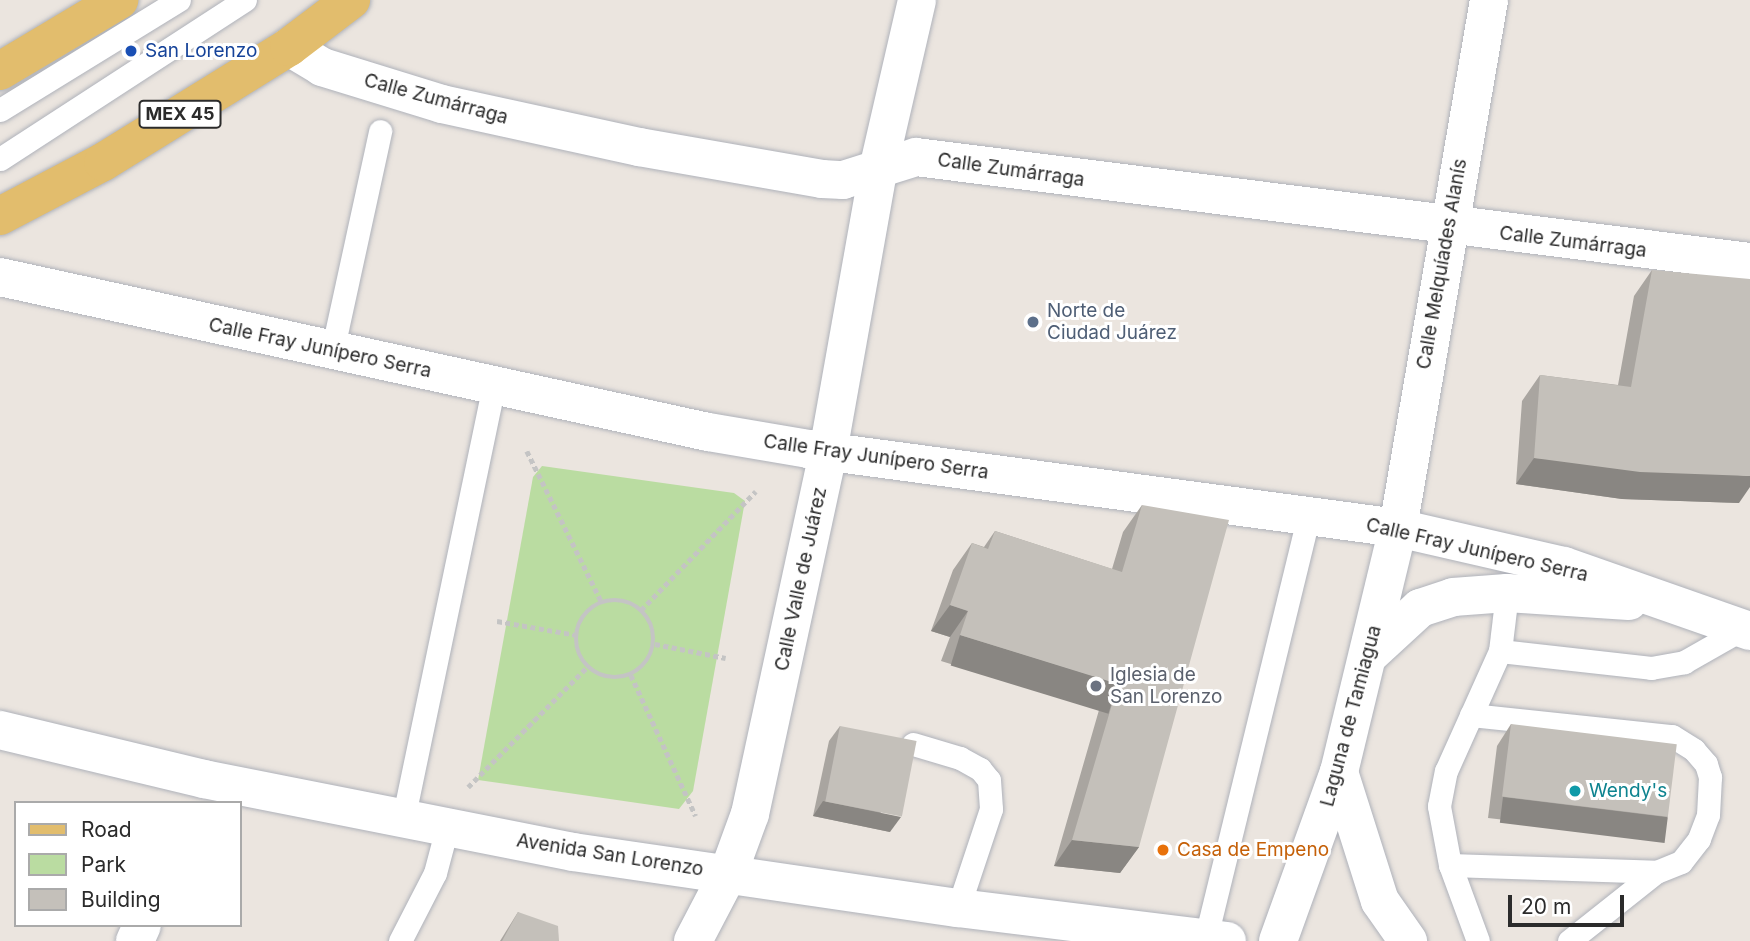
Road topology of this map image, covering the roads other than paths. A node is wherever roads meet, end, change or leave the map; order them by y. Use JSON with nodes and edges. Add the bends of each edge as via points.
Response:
{"nodes":[{"id":1,"x":119,"y":0,"type":"edge"},
{"id":2,"x":179,"y":0,"type":"edge"},
{"id":3,"x":245,"y":0,"type":"edge"},
{"id":4,"x":351,"y":0,"type":"edge"},
{"id":5,"x":917,"y":0,"type":"edge"},
{"id":6,"x":1489,"y":0,"type":"edge"},
{"id":7,"x":289,"y":47,"type":"junction"},
{"id":8,"x":0,"y":71,"type":"edge"},
{"id":9,"x":0,"y":110,"type":"edge"},
{"id":10,"x":380,"y":131,"type":"dead end"},
{"id":11,"x":0,"y":159,"type":"edge"},
{"id":12,"x":879,"y":165,"type":"junction"},
{"id":13,"x":0,"y":216,"type":"edge"},
{"id":14,"x":1448,"y":227,"type":"junction"},
{"id":15,"x":1750,"y":262,"type":"edge"},
{"id":16,"x":0,"y":277,"type":"edge"},
{"id":17,"x":332,"y":352,"type":"junction"},
{"id":18,"x":494,"y":386,"type":"junction"},
{"id":19,"x":828,"y":452,"type":"junction"},
{"id":20,"x":1308,"y":517,"type":"junction"},
{"id":21,"x":1398,"y":528,"type":"junction"},
{"id":22,"x":1507,"y":593,"type":"junction"},
{"id":23,"x":1683,"y":604,"type":"junction"},
{"id":24,"x":1748,"y":627,"type":"edge"},
{"id":25,"x":1500,"y":651,"type":"junction"},
{"id":26,"x":1370,"y":654,"type":"junction"},
{"id":27,"x":1471,"y":715,"type":"junction"},
{"id":28,"x":0,"y":730,"type":"edge"},
{"id":29,"x":913,"y":744,"type":"edge"},
{"id":30,"x":1339,"y":772,"type":"junction"},
{"id":31,"x":201,"y":791,"type":"edge"},
{"id":32,"x":404,"y":820,"type":"junction"},
{"id":33,"x":447,"y":828,"type":"junction"},
{"id":34,"x":1450,"y":865,"type":"junction"},
{"id":35,"x":1656,"y":872,"type":"junction"},
{"id":36,"x":728,"y":874,"type":"junction"},
{"id":37,"x":958,"y":908,"type":"junction"},
{"id":38,"x":1213,"y":940,"type":"edge"},
{"id":39,"x":400,"y":941,"type":"edge"},
{"id":40,"x":693,"y":941,"type":"edge"},
{"id":41,"x":1278,"y":941,"type":"edge"},
{"id":42,"x":1408,"y":941,"type":"edge"},
{"id":43,"x":1478,"y":941,"type":"edge"},
{"id":44,"x":1569,"y":941,"type":"edge"}],
"edges":[{"from":1,"to":8,"type":"main road"},
{"from":2,"to":9,"type":"lane"},
{"from":3,"to":11,"type":"lane"},
{"from":4,"to":7,"type":"main road","number":"MEX 45"},
{"from":5,"to":12,"type":"main road","name":"Calle Valle de Juárez"},
{"from":6,"to":14,"type":"main road","name":"Calle Melquíades Alanís"},
{"from":7,"to":12,"type":"main road","name":"Calle Zumárraga","via":[[322,68],[442,104],[639,147],[822,179],[843,180]]},
{"from":7,"to":13,"type":"main road","number":"MEX 45","via":[[103,162]]},
{"from":10,"to":17,"type":"lane"},
{"from":12,"to":14,"type":"main road","name":"Calle Zumárraga","via":[[916,157]]},
{"from":12,"to":19,"type":"main road","name":"Calle Valle de Juárez"},
{"from":14,"to":15,"type":"main road","name":"Calle Zumárraga"},
{"from":14,"to":21,"type":"main road","name":"Calle Melquíades Alanís"},
{"from":16,"to":17,"type":"main road","name":"Calle Fray Junípero Serra"},
{"from":17,"to":18,"type":"main road","name":"Calle Fray Junípero Serra"},
{"from":18,"to":19,"type":"main road","name":"Calle Fray Junípero Serra"},
{"from":18,"to":32,"type":"lane"},
{"from":19,"to":20,"type":"main road","name":"Calle Fray Junípero Serra"},
{"from":19,"to":36,"type":"main road","name":"Calle Valle de Juárez","via":[[750,814]]},
{"from":20,"to":21,"type":"main road","name":"Calle Fray Junípero Serra"},
{"from":20,"to":38,"type":"lane"},
{"from":21,"to":23,"type":"main road","name":"Calle Fray Junípero Serra","via":[[1564,566]]},
{"from":21,"to":26,"type":"main road","name":"Laguna de Tamiagua"},
{"from":22,"to":23,"type":"main road"},
{"from":22,"to":25,"type":"lane"},
{"from":22,"to":26,"type":"main road","via":[[1453,597],[1420,608]]},
{"from":23,"to":24,"type":"main road","name":"Calle Fray Junípero Serra"},
{"from":24,"to":25,"type":"lane","via":[[1684,662],[1651,668]]},
{"from":25,"to":27,"type":"lane"},
{"from":26,"to":30,"type":"main road","name":"Laguna de Tamiagua"},
{"from":27,"to":34,"type":"lane","via":[[1446,771],[1439,807]]},
{"from":27,"to":35,"type":"lane","via":[[1672,736],[1694,750],[1710,777],[1708,815],[1699,839],[1681,862]]},
{"from":28,"to":31,"type":"main road","name":"Avenida San Lorenzo"},
{"from":29,"to":37,"type":"lane","via":[[960,758],[989,780],[991,809]]},
{"from":30,"to":41,"type":"main road","name":"Laguna de Tamiagua"},
{"from":30,"to":42,"type":"main road","via":[[1380,901]]},
{"from":31,"to":32,"type":"main road","name":"Avenida San Lorenzo"},
{"from":32,"to":33,"type":"main road","name":"Avenida San Lorenzo"},
{"from":33,"to":36,"type":"main road","name":"Avenida San Lorenzo"},
{"from":33,"to":39,"type":"lane","via":[[435,873]]},
{"from":34,"to":35,"type":"lane"},
{"from":34,"to":43,"type":"lane"},
{"from":35,"to":44,"type":"lane"},
{"from":36,"to":37,"type":"main road","name":"Avenida San Lorenzo"},
{"from":36,"to":40,"type":"main road","name":"Calle Valle de Juárez"},
{"from":37,"to":38,"type":"main road","name":"Avenida San Lorenzo"}]}
